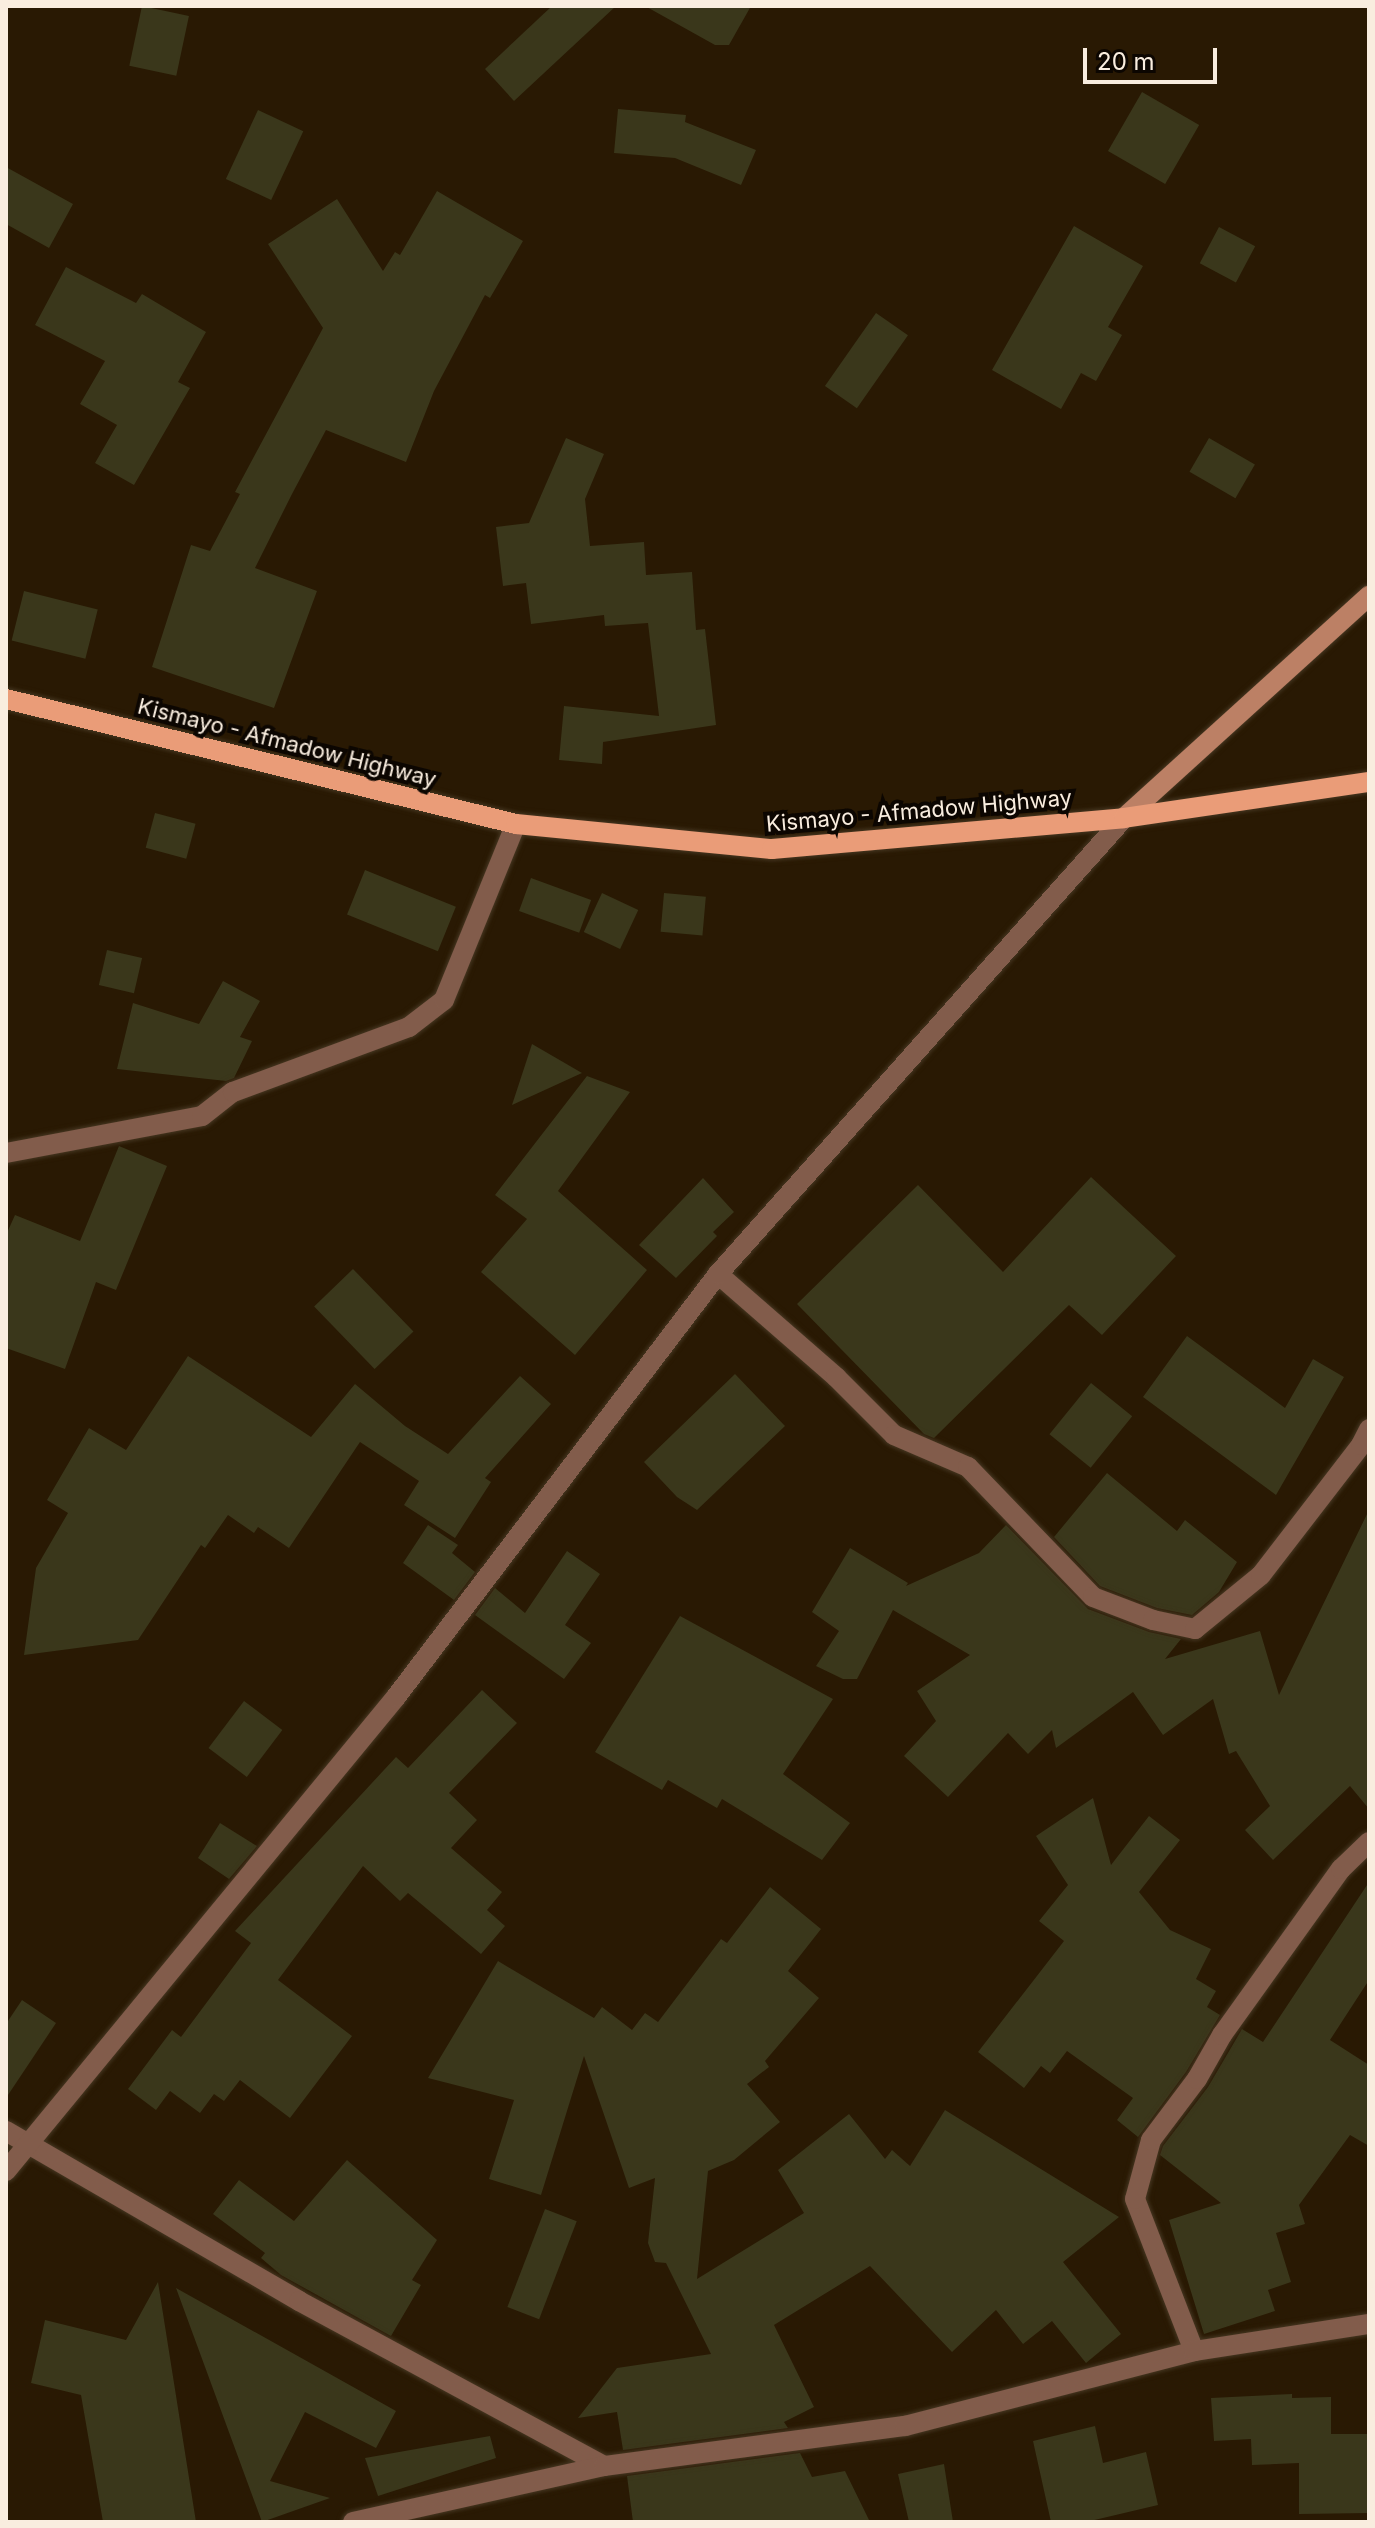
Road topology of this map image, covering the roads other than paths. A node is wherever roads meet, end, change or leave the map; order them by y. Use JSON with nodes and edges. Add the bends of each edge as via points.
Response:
{"nodes":[{"id":1,"x":1369,"y":596,"type":"edge"},
{"id":2,"x":6,"y":699,"type":"edge"},
{"id":3,"x":1369,"y":782,"type":"edge"},
{"id":4,"x":1124,"y":818,"type":"junction"},
{"id":5,"x":516,"y":824,"type":"junction"},
{"id":6,"x":6,"y":1153,"type":"edge"},
{"id":7,"x":718,"y":1274,"type":"junction"},
{"id":8,"x":1369,"y":1429,"type":"edge"},
{"id":9,"x":1369,"y":1842,"type":"edge"},
{"id":10,"x":6,"y":2131,"type":"edge"},
{"id":11,"x":26,"y":2144,"type":"junction"},
{"id":12,"x":6,"y":2171,"type":"edge"},
{"id":13,"x":1369,"y":2324,"type":"edge"},
{"id":14,"x":1194,"y":2351,"type":"junction"},
{"id":15,"x":604,"y":2466,"type":"junction"},
{"id":16,"x":353,"y":2522,"type":"edge"}],
"edges":[{"from":1,"to":4,"type":"street"},
{"from":2,"to":5,"type":"main road","name":"Kismayo - Afmadow Highway"},
{"from":3,"to":4,"type":"main road","name":"Kismayo - Afmadow Highway"},
{"from":4,"to":5,"type":"main road","name":"Kismayo - Afmadow Highway","via":[[772,849]]},
{"from":4,"to":7,"type":"street"},
{"from":5,"to":6,"type":"street","via":[[444,1000],[409,1027],[233,1092],[202,1116]]},
{"from":7,"to":8,"type":"street","via":[[894,1435],[968,1467],[1093,1597],[1153,1620],[1195,1629],[1261,1575]]},
{"from":7,"to":11,"type":"street","via":[[396,1697]]},
{"from":9,"to":14,"type":"street","via":[[1341,1869],[1151,2140],[1135,2199]]},
{"from":10,"to":11,"type":"street"},
{"from":11,"to":12,"type":"street"},
{"from":11,"to":15,"type":"street","via":[[299,2301]]},
{"from":13,"to":14,"type":"street"},
{"from":14,"to":15,"type":"street","via":[[905,2426]]},
{"from":15,"to":16,"type":"street"}]}
